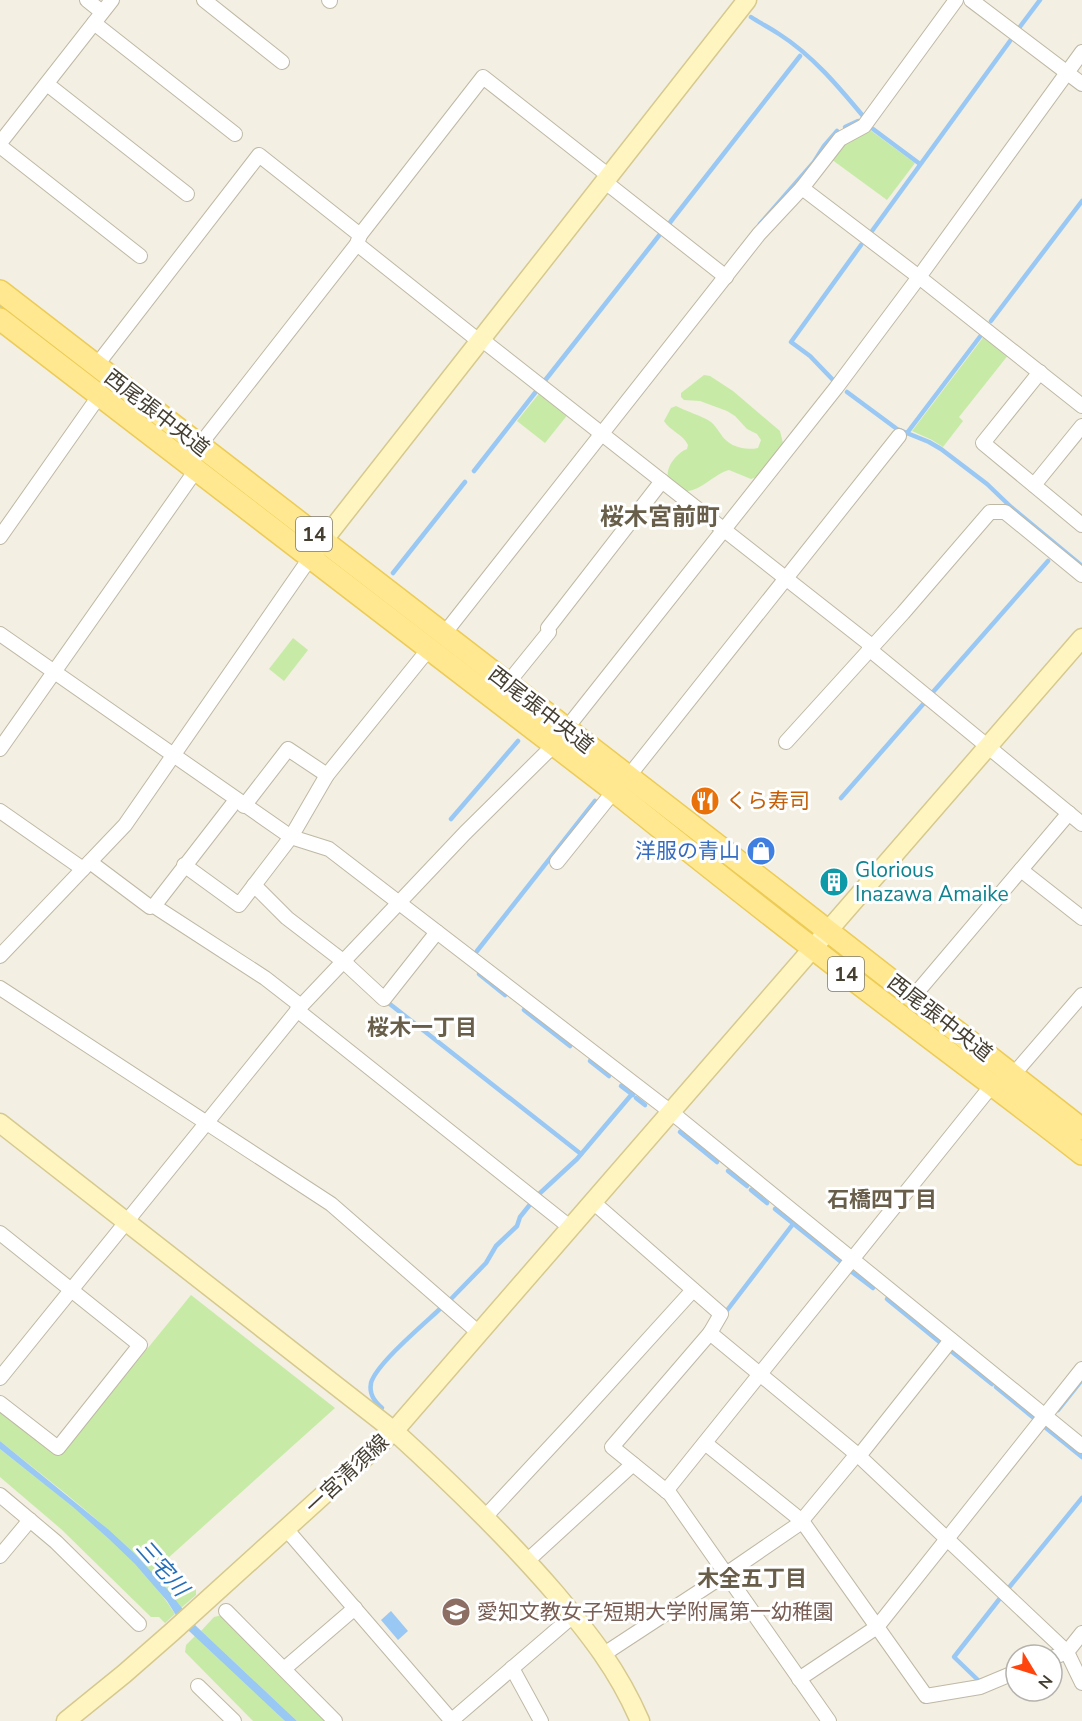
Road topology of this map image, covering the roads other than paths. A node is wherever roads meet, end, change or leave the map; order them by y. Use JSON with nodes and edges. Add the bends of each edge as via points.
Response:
{"nodes":[{"id":1,"x":87,"y":0,"type":"edge"},
{"id":2,"x":112,"y":0,"type":"edge"},
{"id":3,"x":204,"y":0,"type":"edge"},
{"id":4,"x":747,"y":0,"type":"edge"},
{"id":5,"x":956,"y":0,"type":"edge"},
{"id":6,"x":971,"y":0,"type":"edge"},
{"id":7,"x":98,"y":18,"type":"junction"},
{"id":8,"x":1082,"y":52,"type":"edge"},
{"id":9,"x":282,"y":62,"type":"dead end"},
{"id":10,"x":1067,"y":73,"type":"junction"},
{"id":11,"x":47,"y":84,"type":"junction"},
{"id":12,"x":1082,"y":84,"type":"edge"},
{"id":13,"x":235,"y":134,"type":"dead end"},
{"id":14,"x":0,"y":145,"type":"edge"},
{"id":15,"x":607,"y":178,"type":"junction"},
{"id":16,"x":802,"y":188,"type":"junction"},
{"id":17,"x":187,"y":194,"type":"dead end"},
{"id":18,"x":359,"y":239,"type":"junction"},
{"id":19,"x":140,"y":256,"type":"dead end"},
{"id":20,"x":726,"y":277,"type":"junction"},
{"id":21,"x":919,"y":277,"type":"junction"},
{"id":22,"x":0,"y":291,"type":"edge"},
{"id":23,"x":1,"y":323,"type":"edge"},
{"id":24,"x":480,"y":340,"type":"junction"},
{"id":25,"x":96,"y":366,"type":"junction"},
{"id":26,"x":1040,"y":372,"type":"junction"},
{"id":27,"x":99,"y":396,"type":"junction"},
{"id":28,"x":1082,"y":406,"type":"edge"},
{"id":29,"x":1082,"y":426,"type":"edge"},
{"id":30,"x":602,"y":434,"type":"junction"},
{"id":31,"x":899,"y":436,"type":"dead end"},
{"id":32,"x":199,"y":446,"type":"junction"},
{"id":33,"x":196,"y":470,"type":"junction"},
{"id":34,"x":662,"y":482,"type":"junction"},
{"id":35,"x":1034,"y":485,"type":"junction"},
{"id":36,"x":1082,"y":525,"type":"edge"},
{"id":37,"x":724,"y":530,"type":"junction"},
{"id":38,"x":0,"y":537,"type":"edge"},
{"id":39,"x":316,"y":549,"type":"junction"},
{"id":40,"x":1082,"y":575,"type":"edge"},
{"id":41,"x":786,"y":579,"type":"junction"},
{"id":42,"x":0,"y":634,"type":"edge"},
{"id":43,"x":444,"y":634,"type":"junction"},
{"id":44,"x":1082,"y":638,"type":"edge"},
{"id":45,"x":870,"y":647,"type":"junction"},
{"id":46,"x":428,"y":650,"type":"junction"},
{"id":47,"x":54,"y":672,"type":"junction"},
{"id":48,"x":507,"y":684,"type":"junction"},
{"id":49,"x":560,"y":737,"type":"junction"},
{"id":50,"x":786,"y":742,"type":"dead end"},
{"id":51,"x":987,"y":747,"type":"junction"},
{"id":52,"x":0,"y":749,"type":"edge"},
{"id":53,"x":174,"y":755,"type":"junction"},
{"id":54,"x":327,"y":775,"type":"junction"},
{"id":55,"x":621,"y":784,"type":"junction"},
{"id":56,"x":240,"y":803,"type":"junction"},
{"id":57,"x":0,"y":811,"type":"edge"},
{"id":58,"x":1069,"y":813,"type":"junction"},
{"id":59,"x":1082,"y":824,"type":"edge"},
{"id":60,"x":291,"y":837,"type":"junction"},
{"id":61,"x":558,"y":862,"type":"dead end"},
{"id":62,"x":86,"y":866,"type":"junction"},
{"id":63,"x":184,"y":866,"type":"junction"},
{"id":64,"x":1021,"y":870,"type":"junction"},
{"id":65,"x":254,"y":885,"type":"junction"},
{"id":66,"x":399,"y":902,"type":"junction"},
{"id":67,"x":154,"y":906,"type":"junction"},
{"id":68,"x":1082,"y":918,"type":"edge"},
{"id":69,"x":828,"y":931,"type":"junction"},
{"id":70,"x":437,"y":932,"type":"junction"},
{"id":71,"x":813,"y":949,"type":"junction"},
{"id":72,"x":0,"y":956,"type":"edge"},
{"id":73,"x":343,"y":961,"type":"junction"},
{"id":74,"x":0,"y":988,"type":"edge"},
{"id":75,"x":1082,"y":995,"type":"edge"},
{"id":76,"x":913,"y":997,"type":"junction"},
{"id":77,"x":299,"y":1008,"type":"junction"},
{"id":78,"x":1013,"y":1076,"type":"junction"},
{"id":79,"x":993,"y":1084,"type":"junction"},
{"id":80,"x":672,"y":1112,"type":"junction"},
{"id":81,"x":205,"y":1122,"type":"junction"},
{"id":82,"x":0,"y":1123,"type":"edge"},
{"id":83,"x":1082,"y":1129,"type":"edge"},
{"id":84,"x":1082,"y":1154,"type":"edge"},
{"id":85,"x":593,"y":1202,"type":"junction"},
{"id":86,"x":125,"y":1221,"type":"junction"},
{"id":87,"x":571,"y":1228,"type":"junction"},
{"id":88,"x":2,"y":1238,"type":"edge"},
{"id":89,"x":852,"y":1259,"type":"junction"},
{"id":90,"x":72,"y":1290,"type":"junction"},
{"id":91,"x":693,"y":1290,"type":"junction"},
{"id":92,"x":479,"y":1333,"type":"junction"},
{"id":93,"x":710,"y":1333,"type":"junction"},
{"id":94,"x":951,"y":1340,"type":"junction"},
{"id":95,"x":1082,"y":1368,"type":"edge"},
{"id":96,"x":759,"y":1374,"type":"junction"},
{"id":97,"x":0,"y":1378,"type":"edge"},
{"id":98,"x":0,"y":1402,"type":"edge"},
{"id":99,"x":1045,"y":1415,"type":"junction"},
{"id":100,"x":394,"y":1431,"type":"junction"},
{"id":101,"x":705,"y":1443,"type":"junction"},
{"id":102,"x":1082,"y":1446,"type":"edge"},
{"id":103,"x":858,"y":1455,"type":"junction"},
{"id":104,"x":633,"y":1464,"type":"junction"},
{"id":105,"x":666,"y":1491,"type":"junction"},
{"id":106,"x":0,"y":1495,"type":"edge"},
{"id":107,"x":484,"y":1517,"type":"junction"},
{"id":108,"x":30,"y":1520,"type":"junction"},
{"id":109,"x":802,"y":1521,"type":"junction"},
{"id":110,"x":287,"y":1530,"type":"junction"},
{"id":111,"x":946,"y":1539,"type":"junction"},
{"id":112,"x":0,"y":1556,"type":"edge"},
{"id":113,"x":527,"y":1560,"type":"junction"},
{"id":114,"x":726,"y":1574,"type":"junction"},
{"id":115,"x":355,"y":1608,"type":"junction"},
{"id":116,"x":226,"y":1611,"type":"dead end"},
{"id":117,"x":574,"y":1615,"type":"junction"},
{"id":118,"x":139,"y":1624,"type":"dead end"},
{"id":119,"x":877,"y":1627,"type":"junction"},
{"id":120,"x":1082,"y":1633,"type":"edge"},
{"id":121,"x":1067,"y":1652,"type":"junction"},
{"id":122,"x":1064,"y":1653,"type":"edge"},
{"id":123,"x":604,"y":1654,"type":"junction"},
{"id":124,"x":512,"y":1668,"type":"junction"},
{"id":125,"x":284,"y":1670,"type":"junction"},
{"id":126,"x":1004,"y":1677,"type":"edge"},
{"id":127,"x":799,"y":1679,"type":"junction"},
{"id":128,"x":1082,"y":1683,"type":"edge"},
{"id":129,"x":198,"y":1686,"type":"dead end"},
{"id":130,"x":232,"y":1720,"type":"edge"},
{"id":131,"x":66,"y":1721,"type":"edge"},
{"id":132,"x":335,"y":1721,"type":"edge"},
{"id":133,"x":452,"y":1721,"type":"edge"},
{"id":134,"x":542,"y":1721,"type":"edge"},
{"id":135,"x":640,"y":1721,"type":"edge"},
{"id":136,"x":829,"y":1721,"type":"edge"}],
"edges":[{"from":1,"to":7,"type":"street"},
{"from":2,"to":7,"type":"street"},
{"from":3,"to":9,"type":"street"},
{"from":4,"to":15,"type":"street"},
{"from":5,"to":16,"type":"street","via":[[864,126],[840,139]]},
{"from":6,"to":10,"type":"street"},
{"from":7,"to":11,"type":"street"},
{"from":7,"to":13,"type":"street"},
{"from":8,"to":10,"type":"street"},
{"from":10,"to":12,"type":"street"},
{"from":10,"to":21,"type":"street"},
{"from":11,"to":14,"type":"street"},
{"from":11,"to":17,"type":"street"},
{"from":14,"to":19,"type":"street"},
{"from":15,"to":18,"type":"street","via":[[483,77]]},
{"from":15,"to":20,"type":"street"},
{"from":15,"to":24,"type":"street"},
{"from":16,"to":20,"type":"street"},
{"from":16,"to":21,"type":"street"},
{"from":18,"to":24,"type":"street"},
{"from":18,"to":25,"type":"street","via":[[259,155]]},
{"from":18,"to":32,"type":"street"},
{"from":20,"to":30,"type":"street"},
{"from":21,"to":26,"type":"street"},
{"from":21,"to":37,"type":"street"},
{"from":22,"to":25,"type":"main road","name":"西尾張中央道","number":"14"},
{"from":23,"to":27,"type":"main road","name":"西尾張中央道","number":"14"},
{"from":24,"to":30,"type":"street"},
{"from":24,"to":39,"type":"street"},
{"from":25,"to":32,"type":"main road","name":"西尾張中央道","number":"14"},
{"from":26,"to":28,"type":"street"},
{"from":26,"to":35,"type":"street","via":[[983,443]]},
{"from":27,"to":33,"type":"main road","name":"西尾張中央道","number":"14"},
{"from":27,"to":38,"type":"street"},
{"from":29,"to":35,"type":"street"},
{"from":30,"to":34,"type":"street"},
{"from":30,"to":43,"type":"street"},
{"from":31,"to":41,"type":"street"},
{"from":32,"to":39,"type":"main road","name":"西尾張中央道","number":"14"},
{"from":33,"to":39,"type":"main road","name":"西尾張中央道","number":"14"},
{"from":33,"to":47,"type":"street"},
{"from":34,"to":37,"type":"street"},
{"from":34,"to":48,"type":"street"},
{"from":35,"to":36,"type":"street"},
{"from":37,"to":41,"type":"street"},
{"from":37,"to":49,"type":"street"},
{"from":39,"to":43,"type":"main road","name":"西尾張中央道","number":"14"},
{"from":39,"to":46,"type":"main road","name":"西尾張中央道","number":"14"},
{"from":39,"to":53,"type":"street"},
{"from":40,"to":45,"type":"street","via":[[1005,512],[990,512]]},
{"from":41,"to":45,"type":"street"},
{"from":41,"to":55,"type":"street"},
{"from":42,"to":47,"type":"street"},
{"from":43,"to":48,"type":"main road","name":"西尾張中央道","number":"14"},
{"from":44,"to":51,"type":"street"},
{"from":45,"to":50,"type":"street"},
{"from":45,"to":51,"type":"street"},
{"from":46,"to":49,"type":"main road","name":"西尾張中央道","number":"14"},
{"from":46,"to":54,"type":"street"},
{"from":47,"to":52,"type":"street"},
{"from":47,"to":53,"type":"street"},
{"from":48,"to":49,"type":"main road","name":"西尾張中央道","number":"14"},
{"from":49,"to":55,"type":"main road","name":"西尾張中央道","number":"14"},
{"from":49,"to":66,"type":"street"},
{"from":51,"to":58,"type":"street"},
{"from":51,"to":69,"type":"street"},
{"from":53,"to":56,"type":"street"},
{"from":53,"to":62,"type":"street","via":[[125,825]]},
{"from":54,"to":56,"type":"street","via":[[288,749]]},
{"from":54,"to":60,"type":"street"},
{"from":55,"to":61,"type":"street"},
{"from":55,"to":69,"type":"main road","name":"西尾張中央道","number":"14"},
{"from":55,"to":71,"type":"main road","name":"西尾張中央道","number":"14"},
{"from":56,"to":60,"type":"street"},
{"from":56,"to":63,"type":"street"},
{"from":57,"to":62,"type":"street"},
{"from":58,"to":59,"type":"street"},
{"from":58,"to":64,"type":"street"},
{"from":60,"to":65,"type":"street"},
{"from":60,"to":66,"type":"street","via":[[329,849]]},
{"from":62,"to":67,"type":"street"},
{"from":62,"to":72,"type":"street"},
{"from":63,"to":65,"type":"street","via":[[239,905]]},
{"from":63,"to":67,"type":"street"},
{"from":64,"to":68,"type":"street"},
{"from":64,"to":76,"type":"street"},
{"from":65,"to":73,"type":"street","via":[[286,918]]},
{"from":66,"to":70,"type":"street"},
{"from":66,"to":73,"type":"street"},
{"from":67,"to":77,"type":"street","via":[[265,978]]},
{"from":69,"to":71,"type":"street"},
{"from":69,"to":76,"type":"main road","name":"西尾張中央道","number":"14"},
{"from":70,"to":73,"type":"street","via":[[384,999]]},
{"from":70,"to":80,"type":"street"},
{"from":71,"to":79,"type":"main road","name":"西尾張中央道","number":"14"},
{"from":71,"to":80,"type":"street"},
{"from":73,"to":77,"type":"street"},
{"from":74,"to":81,"type":"street"},
{"from":75,"to":78,"type":"street"},
{"from":76,"to":78,"type":"main road","name":"西尾張中央道","number":"14"},
{"from":77,"to":81,"type":"street"},
{"from":77,"to":87,"type":"street"},
{"from":78,"to":83,"type":"main road","name":"西尾張中央道","number":"14"},
{"from":79,"to":84,"type":"main road","name":"西尾張中央道","number":"14"},
{"from":79,"to":89,"type":"street"},
{"from":80,"to":85,"type":"street"},
{"from":80,"to":89,"type":"street"},
{"from":81,"to":86,"type":"street"},
{"from":81,"to":92,"type":"street","via":[[331,1204]]},
{"from":82,"to":86,"type":"street"},
{"from":85,"to":87,"type":"street"},
{"from":85,"to":91,"type":"street"},
{"from":86,"to":90,"type":"street"},
{"from":86,"to":100,"type":"street"},
{"from":87,"to":92,"type":"street"},
{"from":88,"to":90,"type":"street"},
{"from":89,"to":94,"type":"street"},
{"from":89,"to":96,"type":"street"},
{"from":90,"to":97,"type":"street"},
{"from":90,"to":98,"type":"street","via":[[140,1345],[58,1448]]},
{"from":91,"to":93,"type":"street","via":[[721,1314]]},
{"from":91,"to":107,"type":"street"},
{"from":92,"to":100,"type":"street"},
{"from":93,"to":96,"type":"street"},
{"from":93,"to":104,"type":"street","via":[[612,1447]]},
{"from":94,"to":99,"type":"street"},
{"from":94,"to":103,"type":"street"},
{"from":95,"to":99,"type":"street"},
{"from":96,"to":101,"type":"street"},
{"from":96,"to":103,"type":"street"},
{"from":99,"to":102,"type":"street"},
{"from":99,"to":111,"type":"street"},
{"from":100,"to":107,"type":"street","name":"一宮清須線"},
{"from":100,"to":110,"type":"street","name":"一宮清須線"},
{"from":101,"to":105,"type":"street"},
{"from":101,"to":109,"type":"street"},
{"from":103,"to":109,"type":"street"},
{"from":103,"to":111,"type":"street"},
{"from":104,"to":105,"type":"street"},
{"from":104,"to":113,"type":"street"},
{"from":105,"to":114,"type":"street"},
{"from":106,"to":108,"type":"street"},
{"from":107,"to":113,"type":"street","name":"一宮清須線"},
{"from":108,"to":112,"type":"street"},
{"from":108,"to":118,"type":"street"},
{"from":109,"to":114,"type":"street"},
{"from":109,"to":119,"type":"street"},
{"from":110,"to":115,"type":"street"},
{"from":110,"to":131,"type":"street","name":"一宮清須線"},
{"from":111,"to":119,"type":"street"},
{"from":111,"to":121,"type":"street"},
{"from":113,"to":117,"type":"street","name":"一宮清須線"},
{"from":114,"to":123,"type":"street"},
{"from":114,"to":127,"type":"street"},
{"from":115,"to":125,"type":"street"},
{"from":115,"to":133,"type":"street"},
{"from":116,"to":125,"type":"street"},
{"from":117,"to":123,"type":"street","name":"一宮清須線"},
{"from":117,"to":124,"type":"street"},
{"from":119,"to":126,"type":"street","via":[[926,1696],[980,1687]]},
{"from":119,"to":127,"type":"street"},
{"from":120,"to":121,"type":"street"},
{"from":121,"to":122,"type":"street"},
{"from":121,"to":128,"type":"street"},
{"from":123,"to":135,"type":"street","name":"一宮清須線"},
{"from":124,"to":133,"type":"street"},
{"from":124,"to":134,"type":"street"},
{"from":125,"to":132,"type":"street"},
{"from":127,"to":136,"type":"street"},
{"from":129,"to":130,"type":"street"}]}
